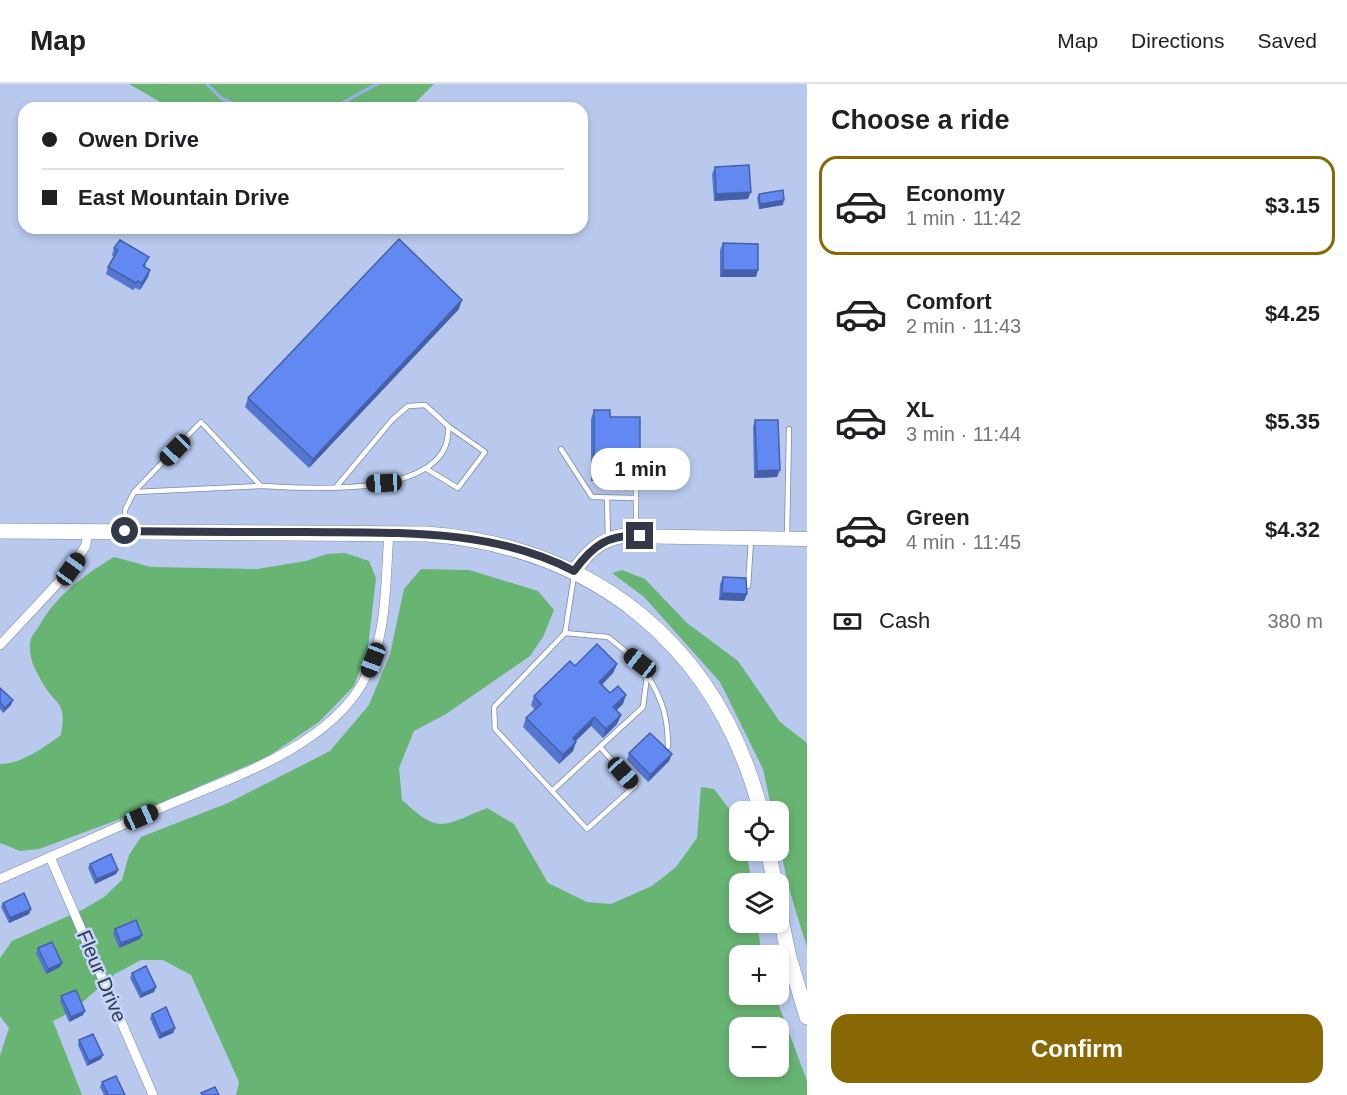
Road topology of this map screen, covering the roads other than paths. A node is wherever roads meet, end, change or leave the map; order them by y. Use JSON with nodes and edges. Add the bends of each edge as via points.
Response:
{"nodes":[{"id":1,"x":448,"y":426,"type":"junction"},
{"id":2,"x":789,"y":429,"type":"dead end"},
{"id":3,"x":561,"y":449,"type":"dead end"},
{"id":4,"x":425,"y":468,"type":"junction"},
{"id":5,"x":261,"y":486,"type":"junction"},
{"id":6,"x":337,"y":486,"type":"junction"},
{"id":7,"x":636,"y":486,"type":"dead end"},
{"id":8,"x":134,"y":492,"type":"junction"},
{"id":9,"x":607,"y":498,"type":"junction"},
{"id":10,"x":636,"y":498,"type":"junction"},
{"id":11,"x":0,"y":531,"type":"edge"},
{"id":12,"x":87,"y":531,"type":"junction"},
{"id":13,"x":125,"y":531,"type":"junction"},
{"id":14,"x":389,"y":533,"type":"junction"},
{"id":15,"x":636,"y":536,"type":"junction"},
{"id":16,"x":751,"y":538,"type":"junction"},
{"id":17,"x":787,"y":538,"type":"junction"},
{"id":18,"x":608,"y":539,"type":"junction"},
{"id":19,"x":807,"y":539,"type":"edge"},
{"id":20,"x":574,"y":571,"type":"junction"},
{"id":21,"x":748,"y":586,"type":"edge"},
{"id":22,"x":565,"y":633,"type":"junction"},
{"id":23,"x":0,"y":645,"type":"edge"},
{"id":24,"x":647,"y":676,"type":"junction"},
{"id":25,"x":600,"y":747,"type":"junction"},
{"id":26,"x":668,"y":747,"type":"edge"},
{"id":27,"x":552,"y":791,"type":"junction"},
{"id":28,"x":758,"y":801,"type":"edge"},
{"id":29,"x":50,"y":857,"type":"junction"},
{"id":30,"x":0,"y":879,"type":"edge"},
{"id":31,"x":784,"y":933,"type":"edge"},
{"id":32,"x":807,"y":1017,"type":"edge"},
{"id":33,"x":153,"y":1095,"type":"edge"}],
"edges":[{"from":1,"to":4,"type":"lane","via":[[449,441],[437,460]]},
{"from":1,"to":4,"type":"lane","via":[[485,452],[458,488]]},
{"from":1,"to":6,"type":"lane","via":[[424,405],[408,406]]},
{"from":2,"to":17,"type":"lane"},
{"from":3,"to":9,"type":"lane","via":[[591,495]]},
{"from":4,"to":6,"type":"lane","via":[[412,477],[384,483]]},
{"from":5,"to":6,"type":"lane"},
{"from":5,"to":8,"type":"lane"},
{"from":5,"to":8,"type":"lane","via":[[201,422]]},
{"from":7,"to":10,"type":"lane"},
{"from":8,"to":13,"type":"lane","via":[[125,510]]},
{"from":9,"to":10,"type":"lane"},
{"from":9,"to":18,"type":"lane"},
{"from":10,"to":15,"type":"lane"},
{"from":11,"to":12,"type":"main road"},
{"from":12,"to":13,"type":"main road"},
{"from":12,"to":23,"type":"street","via":[[86,545],[71,569]]},
{"from":13,"to":14,"type":"main road"},
{"from":14,"to":20,"type":"main road","via":[[488,541]]},
{"from":14,"to":29,"type":"street","via":[[377,648],[361,686],[335,715],[280,756]]},
{"from":15,"to":16,"type":"street"},
{"from":15,"to":18,"type":"street"},
{"from":16,"to":17,"type":"street"},
{"from":16,"to":21,"type":"lane"},
{"from":17,"to":19,"type":"street"},
{"from":18,"to":20,"type":"street","via":[[586,554]]},
{"from":20,"to":22,"type":"lane"},
{"from":20,"to":28,"type":"main road","via":[[638,612],[692,668],[732,730]]},
{"from":22,"to":24,"type":"lane","via":[[608,637],[640,663]]},
{"from":22,"to":27,"type":"lane","via":[[494,707],[495,729]]},
{"from":24,"to":25,"type":"lane","via":[[643,707]]},
{"from":24,"to":26,"type":"lane","via":[[668,719]]},
{"from":25,"to":27,"type":"lane"},
{"from":25,"to":27,"type":"lane","via":[[635,786],[587,829]]},
{"from":29,"to":30,"type":"street"},
{"from":29,"to":33,"type":"street","name":"Fleur Drive"},
{"from":31,"to":32,"type":"main road"}]}
